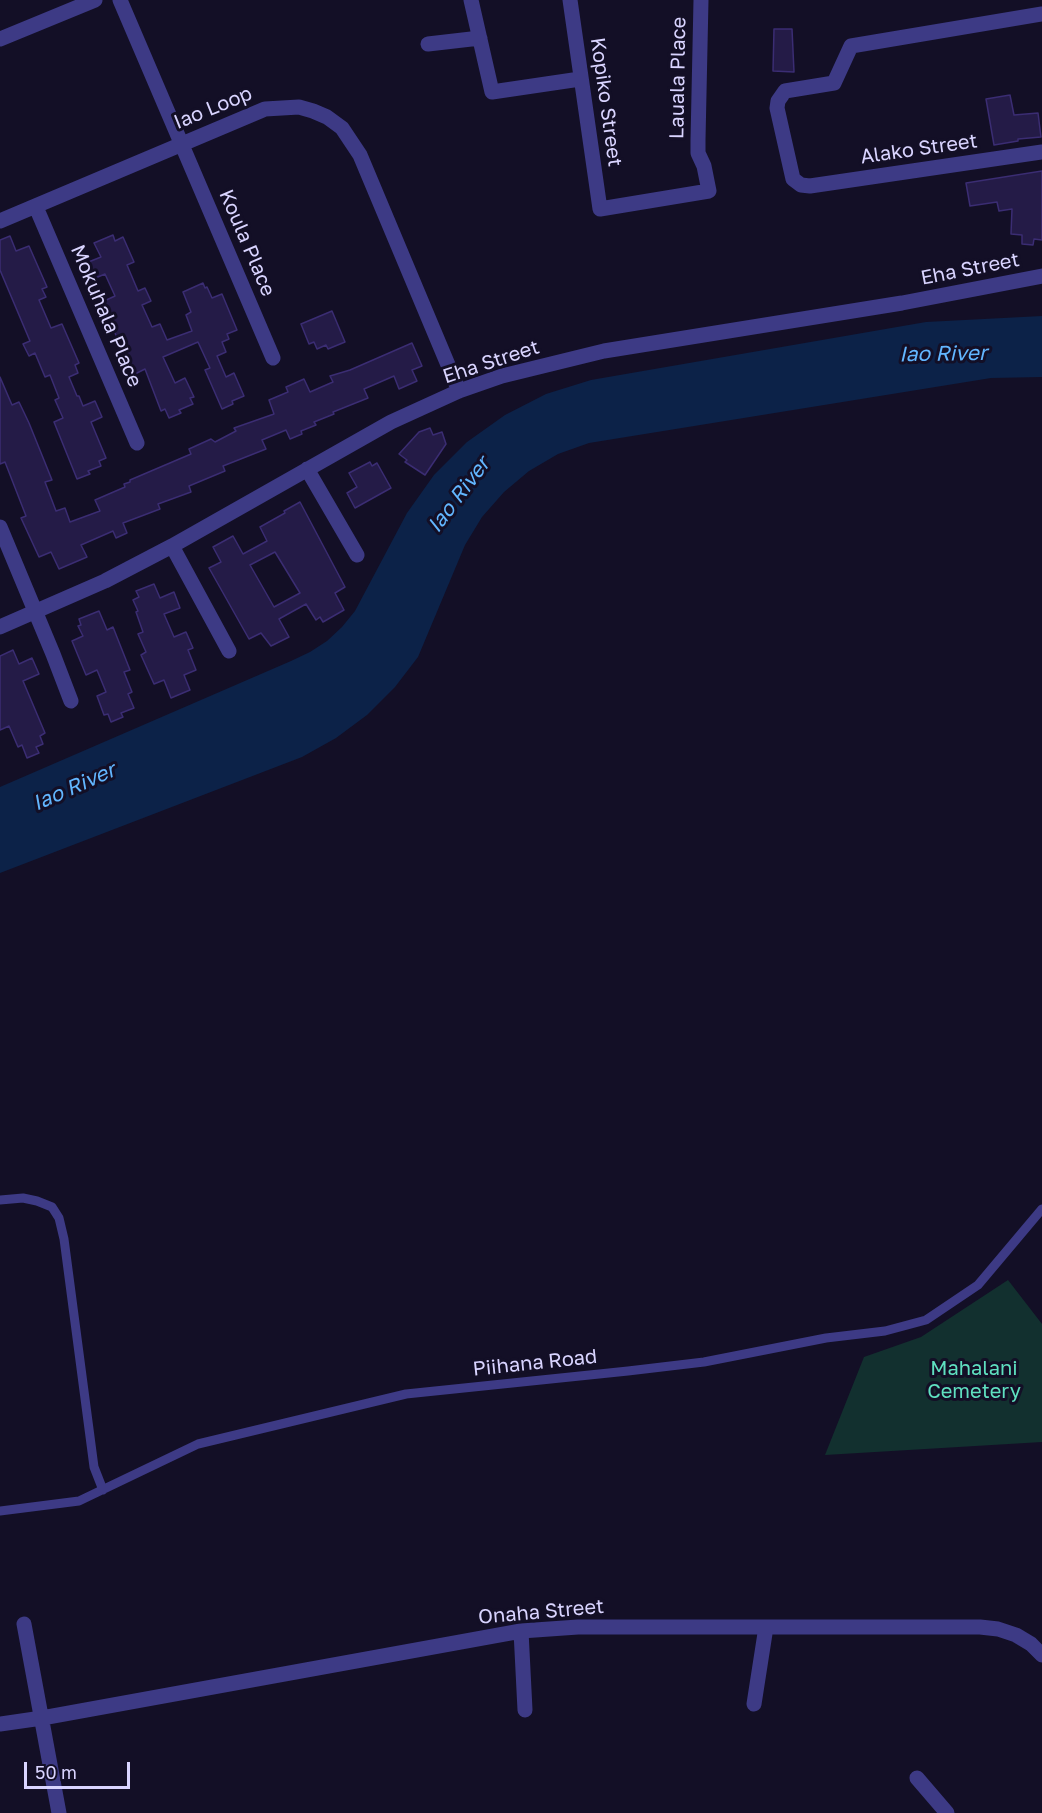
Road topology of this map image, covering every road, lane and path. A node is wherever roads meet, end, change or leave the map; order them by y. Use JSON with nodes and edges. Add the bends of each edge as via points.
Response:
{"nodes":[{"id":1,"x":95,"y":0,"type":"edge"},
{"id":2,"x":120,"y":0,"type":"edge"},
{"id":3,"x":471,"y":0,"type":"edge"},
{"id":4,"x":570,"y":0,"type":"edge"},
{"id":5,"x":701,"y":0,"type":"edge"},
{"id":6,"x":1042,"y":14,"type":"edge"},
{"id":7,"x":480,"y":38,"type":"junction"},
{"id":8,"x":0,"y":39,"type":"edge"},
{"id":9,"x":428,"y":44,"type":"dead end"},
{"id":10,"x":580,"y":79,"type":"junction"},
{"id":11,"x":182,"y":143,"type":"junction"},
{"id":12,"x":1042,"y":152,"type":"edge"},
{"id":13,"x":36,"y":207,"type":"junction"},
{"id":14,"x":600,"y":209,"type":"joint"},
{"id":15,"x":0,"y":221,"type":"edge"},
{"id":16,"x":1042,"y":276,"type":"edge"},
{"id":17,"x":273,"y":358,"type":"dead end"},
{"id":18,"x":459,"y":391,"type":"junction"},
{"id":19,"x":137,"y":443,"type":"dead end"},
{"id":20,"x":307,"y":468,"type":"junction"},
{"id":21,"x":0,"y":527,"type":"edge"},
{"id":22,"x":172,"y":546,"type":"junction"},
{"id":23,"x":357,"y":555,"type":"dead end"},
{"id":24,"x":36,"y":611,"type":"junction"},
{"id":25,"x":0,"y":627,"type":"edge"},
{"id":26,"x":229,"y":651,"type":"dead end"},
{"id":27,"x":71,"y":701,"type":"dead end"},
{"id":28,"x":0,"y":1200,"type":"edge"},
{"id":29,"x":1042,"y":1209,"type":"edge"},
{"id":30,"x":103,"y":1490,"type":"junction"},
{"id":31,"x":0,"y":1511,"type":"edge"},
{"id":32,"x":24,"y":1624,"type":"dead end"},
{"id":33,"x":766,"y":1627,"type":"junction"},
{"id":34,"x":521,"y":1631,"type":"junction"},
{"id":35,"x":1042,"y":1655,"type":"edge"},
{"id":36,"x":754,"y":1704,"type":"dead end"},
{"id":37,"x":525,"y":1710,"type":"dead end"},
{"id":38,"x":42,"y":1718,"type":"junction"},
{"id":39,"x":0,"y":1724,"type":"edge"},
{"id":40,"x":917,"y":1778,"type":"dead end"},
{"id":41,"x":59,"y":1813,"type":"edge"},
{"id":42,"x":947,"y":1813,"type":"edge"}],
"edges":[{"from":1,"to":8,"type":"street"},
{"from":2,"to":11,"type":"street","name":"Koula Place"},
{"from":3,"to":7,"type":"street"},
{"from":4,"to":10,"type":"street","name":"Kopiko Street"},
{"from":5,"to":14,"type":"street","name":"Lauala Place","via":[[698,153],[709,191]]},
{"from":6,"to":12,"type":"street","name":"Alako Street","via":[[851,46],[834,83],[785,90],[778,101],[784,148],[793,179],[801,185]]},
{"from":7,"to":9,"type":"street"},
{"from":7,"to":10,"type":"street","via":[[492,92]]},
{"from":10,"to":14,"type":"street","name":"Kopiko Street"},
{"from":11,"to":13,"type":"street","name":"Iao Loop"},
{"from":11,"to":17,"type":"street","name":"Koula Place"},
{"from":11,"to":18,"type":"street","name":"Iao Loop","via":[[265,109],[282,106],[313,111],[342,128],[360,155]]},
{"from":13,"to":15,"type":"street","name":"Iao Loop"},
{"from":13,"to":19,"type":"street","name":"Mokuhala Place"},
{"from":16,"to":18,"type":"street","name":"Eha Street","via":[[604,351],[502,376]]},
{"from":18,"to":20,"type":"street","name":"Eha Street","via":[[391,422]]},
{"from":20,"to":22,"type":"street","name":"Eha Street"},
{"from":20,"to":23,"type":"street"},
{"from":21,"to":24,"type":"street"},
{"from":22,"to":24,"type":"street","name":"Eha Street"},
{"from":22,"to":26,"type":"street"},
{"from":24,"to":25,"type":"street","name":"Eha Street"},
{"from":24,"to":27,"type":"street"},
{"from":28,"to":30,"type":"lane","via":[[37,1201],[51,1207],[58,1218],[94,1467]]},
{"from":29,"to":30,"type":"lane","name":"Piihana Road","via":[[978,1285],[926,1320],[885,1331],[826,1338],[704,1362],[406,1394],[198,1444]]},
{"from":30,"to":31,"type":"lane","name":"Piihana Road","via":[[79,1502]]},
{"from":32,"to":38,"type":"street"},
{"from":33,"to":34,"type":"street","name":"Onaha Street","via":[[578,1627]]},
{"from":33,"to":35,"type":"street","name":"Onaha Street","via":[[989,1627],[1016,1635]]},
{"from":33,"to":36,"type":"street"},
{"from":34,"to":37,"type":"street"},
{"from":34,"to":38,"type":"street","name":"Onaha Street"},
{"from":38,"to":39,"type":"street","name":"Onaha Street"},
{"from":38,"to":41,"type":"street"},
{"from":40,"to":42,"type":"street"}]}
